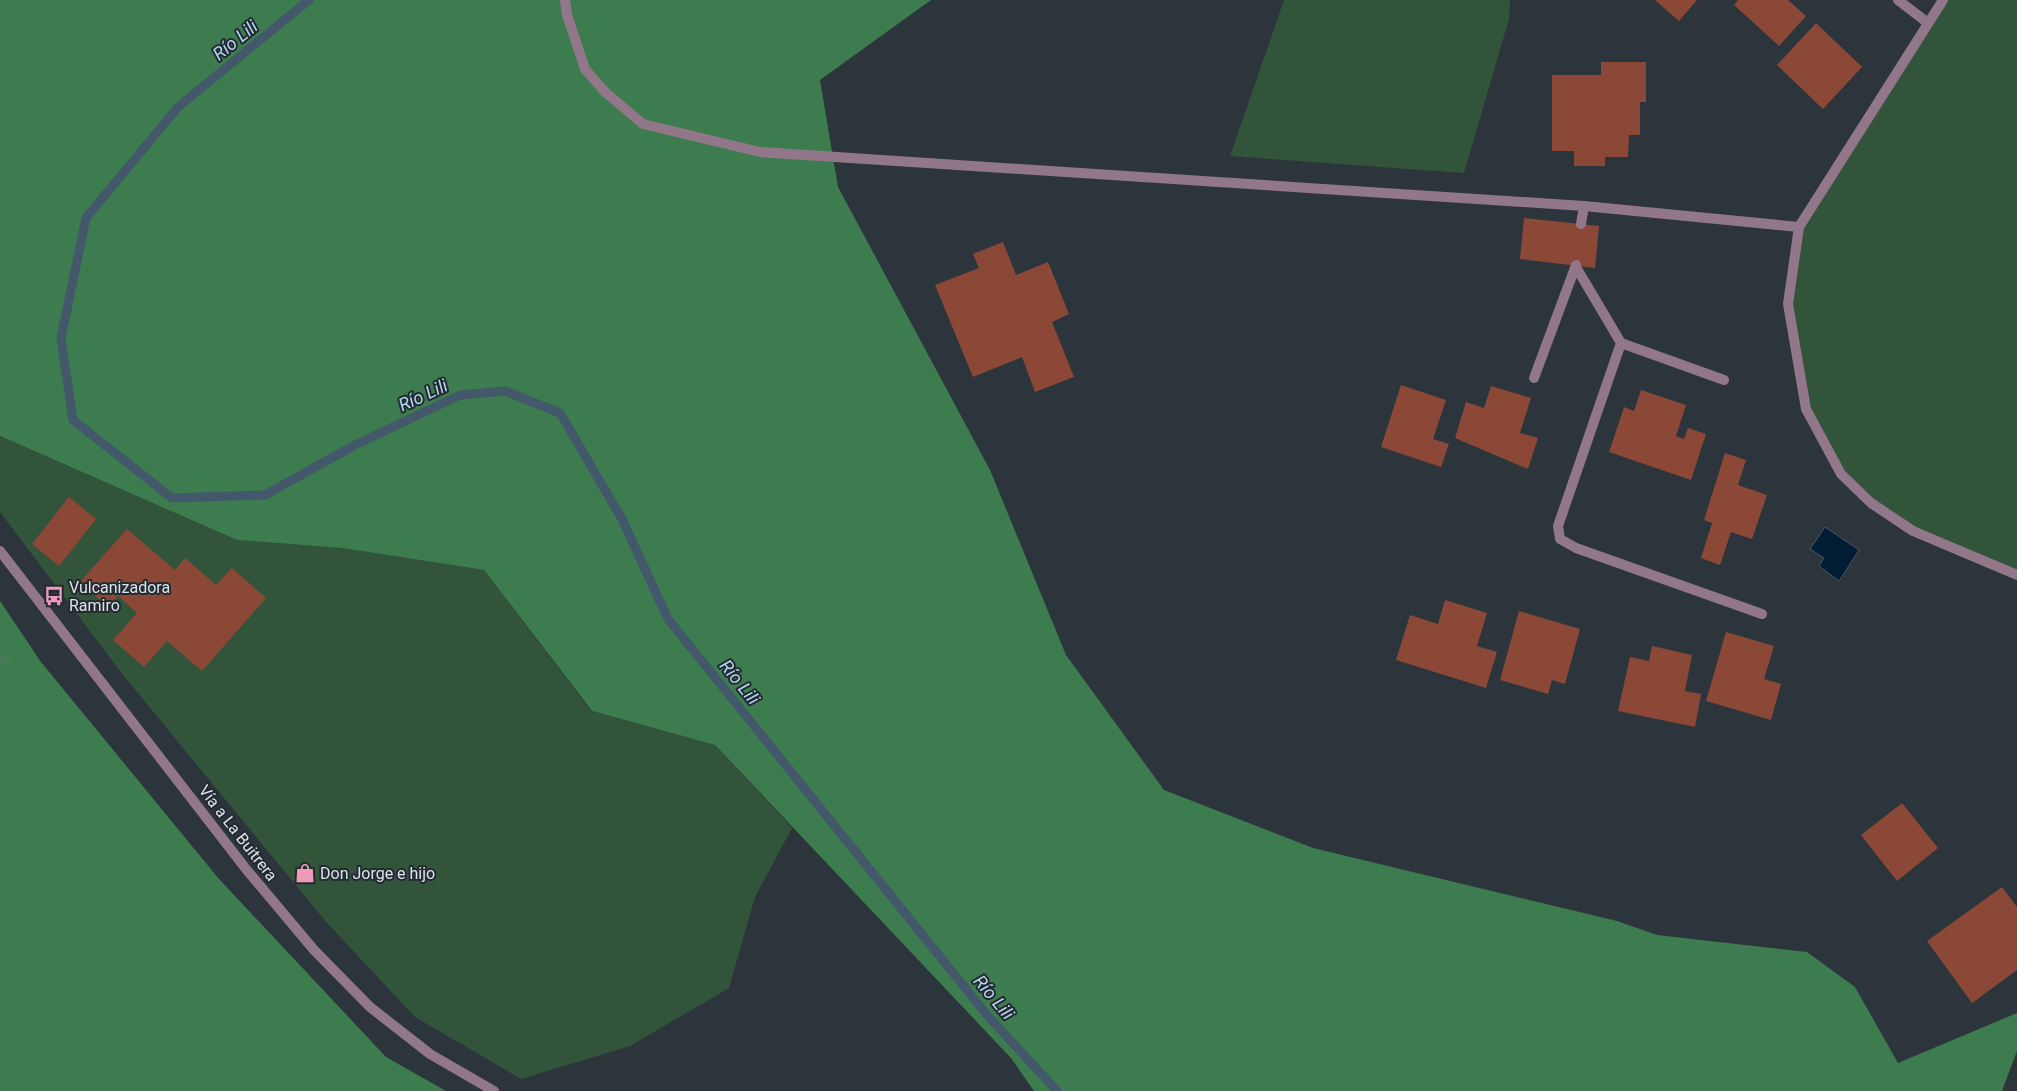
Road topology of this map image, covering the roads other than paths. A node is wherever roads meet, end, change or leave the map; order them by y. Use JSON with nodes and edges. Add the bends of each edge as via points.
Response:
{"nodes":[{"id":1,"x":565,"y":0,"type":"edge"},
{"id":2,"x":1898,"y":0,"type":"edge"},
{"id":3,"x":1943,"y":0,"type":"edge"},
{"id":4,"x":1928,"y":23,"type":"junction"},
{"id":5,"x":1584,"y":206,"type":"junction"},
{"id":6,"x":1581,"y":224,"type":"dead end"},
{"id":7,"x":1799,"y":227,"type":"junction"},
{"id":8,"x":1621,"y":343,"type":"junction"},
{"id":9,"x":1534,"y":378,"type":"dead end"},
{"id":10,"x":1724,"y":380,"type":"dead end"},
{"id":11,"x":0,"y":551,"type":"edge"},
{"id":12,"x":2017,"y":575,"type":"edge"},
{"id":13,"x":1762,"y":614,"type":"dead end"},
{"id":14,"x":494,"y":1091,"type":"edge"}],
"edges":[{"from":1,"to":5,"type":"street","via":[[566,15],[585,69],[605,92],[643,124],[760,152]]},
{"from":2,"to":4,"type":"street"},
{"from":3,"to":4,"type":"street"},
{"from":4,"to":7,"type":"street"},
{"from":5,"to":6,"type":"street"},
{"from":5,"to":7,"type":"street"},
{"from":7,"to":12,"type":"street","via":[[1788,304],[1806,409],[1841,474],[1871,503],[1914,531]]},
{"from":8,"to":9,"type":"street","via":[[1576,266]]},
{"from":8,"to":10,"type":"street"},
{"from":8,"to":13,"type":"street","via":[[1558,526],[1560,539],[1576,548]]},
{"from":11,"to":14,"type":"street","name":"Vía a La Buitrera","via":[[246,869],[314,950],[370,1007],[430,1054]]}]}
